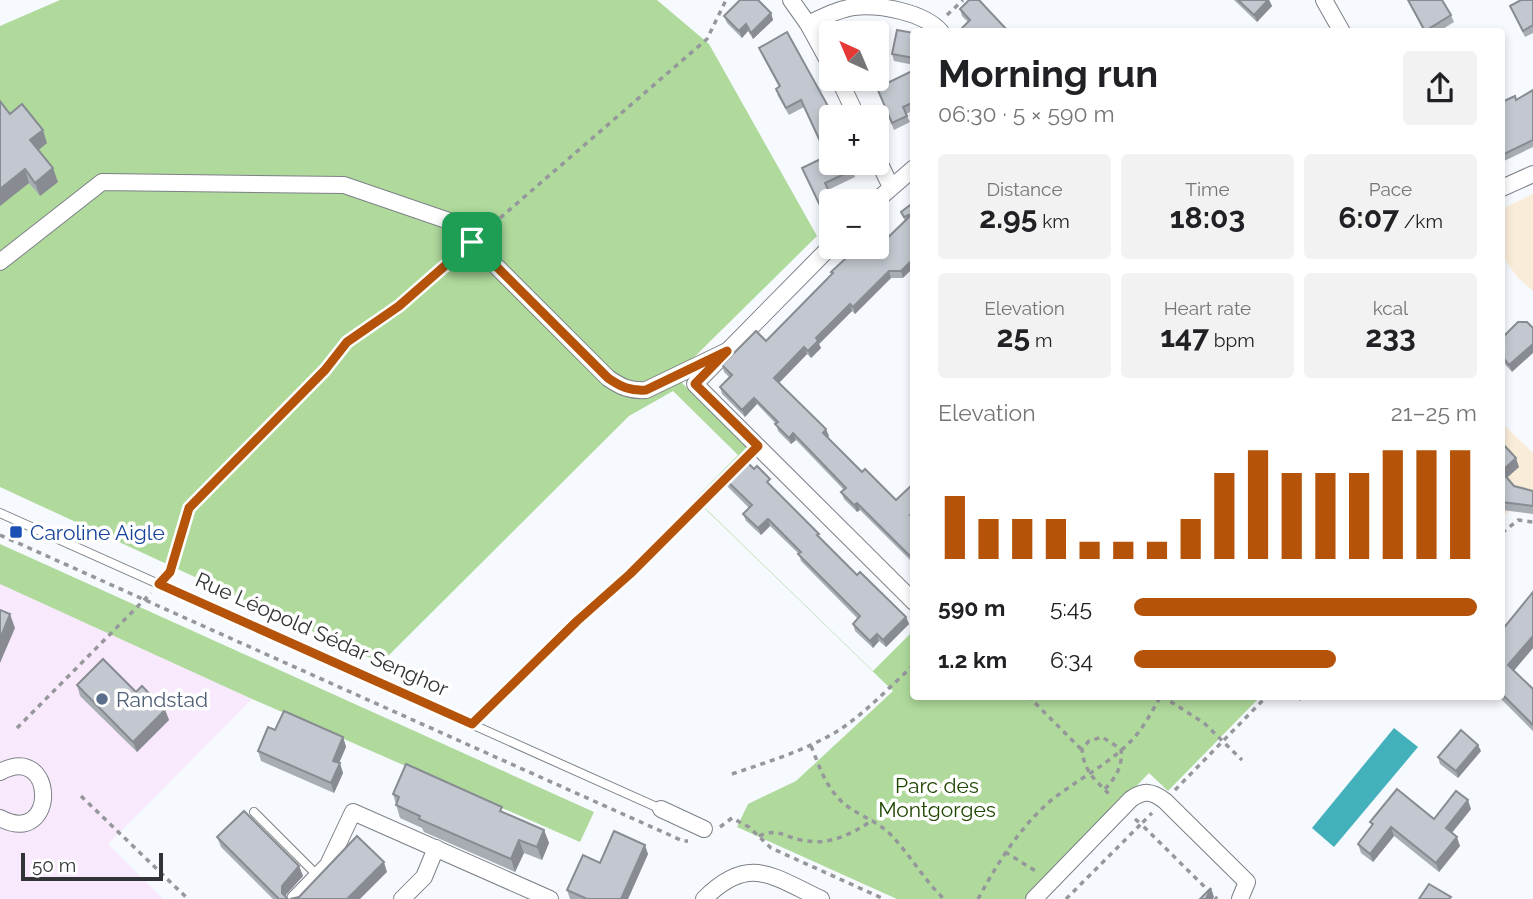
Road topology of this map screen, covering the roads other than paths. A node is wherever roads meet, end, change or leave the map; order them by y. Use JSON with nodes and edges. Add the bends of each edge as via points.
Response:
{"nodes":[{"id":1,"x":791,"y":0,"type":"edge"},
{"id":2,"x":1324,"y":0,"type":"edge"},
{"id":3,"x":808,"y":24,"type":"junction"},
{"id":4,"x":938,"y":28,"type":"edge"},
{"id":5,"x":1340,"y":28,"type":"edge"},
{"id":6,"x":819,"y":44,"type":"edge"},
{"id":7,"x":910,"y":171,"type":"edge"},
{"id":8,"x":1533,"y":174,"type":"edge"},
{"id":9,"x":885,"y":175,"type":"edge"},
{"id":10,"x":891,"y":187,"type":"joint"},
{"id":11,"x":1505,"y":187,"type":"edge"},
{"id":12,"x":819,"y":258,"type":"edge"},
{"id":13,"x":0,"y":262,"type":"edge"},
{"id":14,"x":727,"y":351,"type":"junction"},
{"id":15,"x":0,"y":513,"type":"edge"},
{"id":16,"x":910,"y":598,"type":"edge"},
{"id":17,"x":0,"y":772,"type":"edge"},
{"id":18,"x":661,"y":809,"type":"joint"},
{"id":19,"x":254,"y":813,"type":"dead end"},
{"id":20,"x":0,"y":818,"type":"edge"},
{"id":21,"x":706,"y":832,"type":"road end"},
{"id":22,"x":436,"y":848,"type":"junction"},
{"id":23,"x":318,"y":876,"type":"junction"},
{"id":24,"x":541,"y":897,"type":"edge"},
{"id":25,"x":295,"y":899,"type":"edge"},
{"id":26,"x":402,"y":899,"type":"edge"},
{"id":27,"x":705,"y":899,"type":"edge"},
{"id":28,"x":821,"y":899,"type":"edge"},
{"id":29,"x":1034,"y":899,"type":"edge"},
{"id":30,"x":1240,"y":899,"type":"edge"}],
"edges":[{"from":1,"to":3,"type":"street"},
{"from":2,"to":5,"type":"street"},
{"from":3,"to":4,"type":"street","via":[[839,10],[869,7],[912,14]]},
{"from":3,"to":6,"type":"street"},
{"from":7,"to":10,"type":"street"},
{"from":8,"to":11,"type":"street"},
{"from":9,"to":10,"type":"street"},
{"from":12,"to":14,"type":"street"},
{"from":13,"to":14,"type":"street","via":[[102,182],[344,185],[452,222],[622,387],[633,391],[653,388]]},
{"from":14,"to":16,"type":"street","via":[[695,384]]},
{"from":15,"to":18,"type":"lane","name":"Rue Léopold Sédar Senghor"},
{"from":17,"to":20,"type":"street","via":[[18,767],[35,773],[45,798],[29,821],[10,823]]},
{"from":18,"to":21,"type":"street","name":"Rue Léopold Sédar Senghor"},
{"from":19,"to":23,"type":"lane"},
{"from":22,"to":23,"type":"street","via":[[353,812]]},
{"from":22,"to":24,"type":"street"},
{"from":22,"to":26,"type":"street","via":[[424,877]]},
{"from":23,"to":25,"type":"street"},
{"from":27,"to":28,"type":"street","via":[[729,877],[743,872],[770,876]]},
{"from":29,"to":30,"type":"street","via":[[1131,799],[1149,792],[1165,801],[1247,882]]}]}
